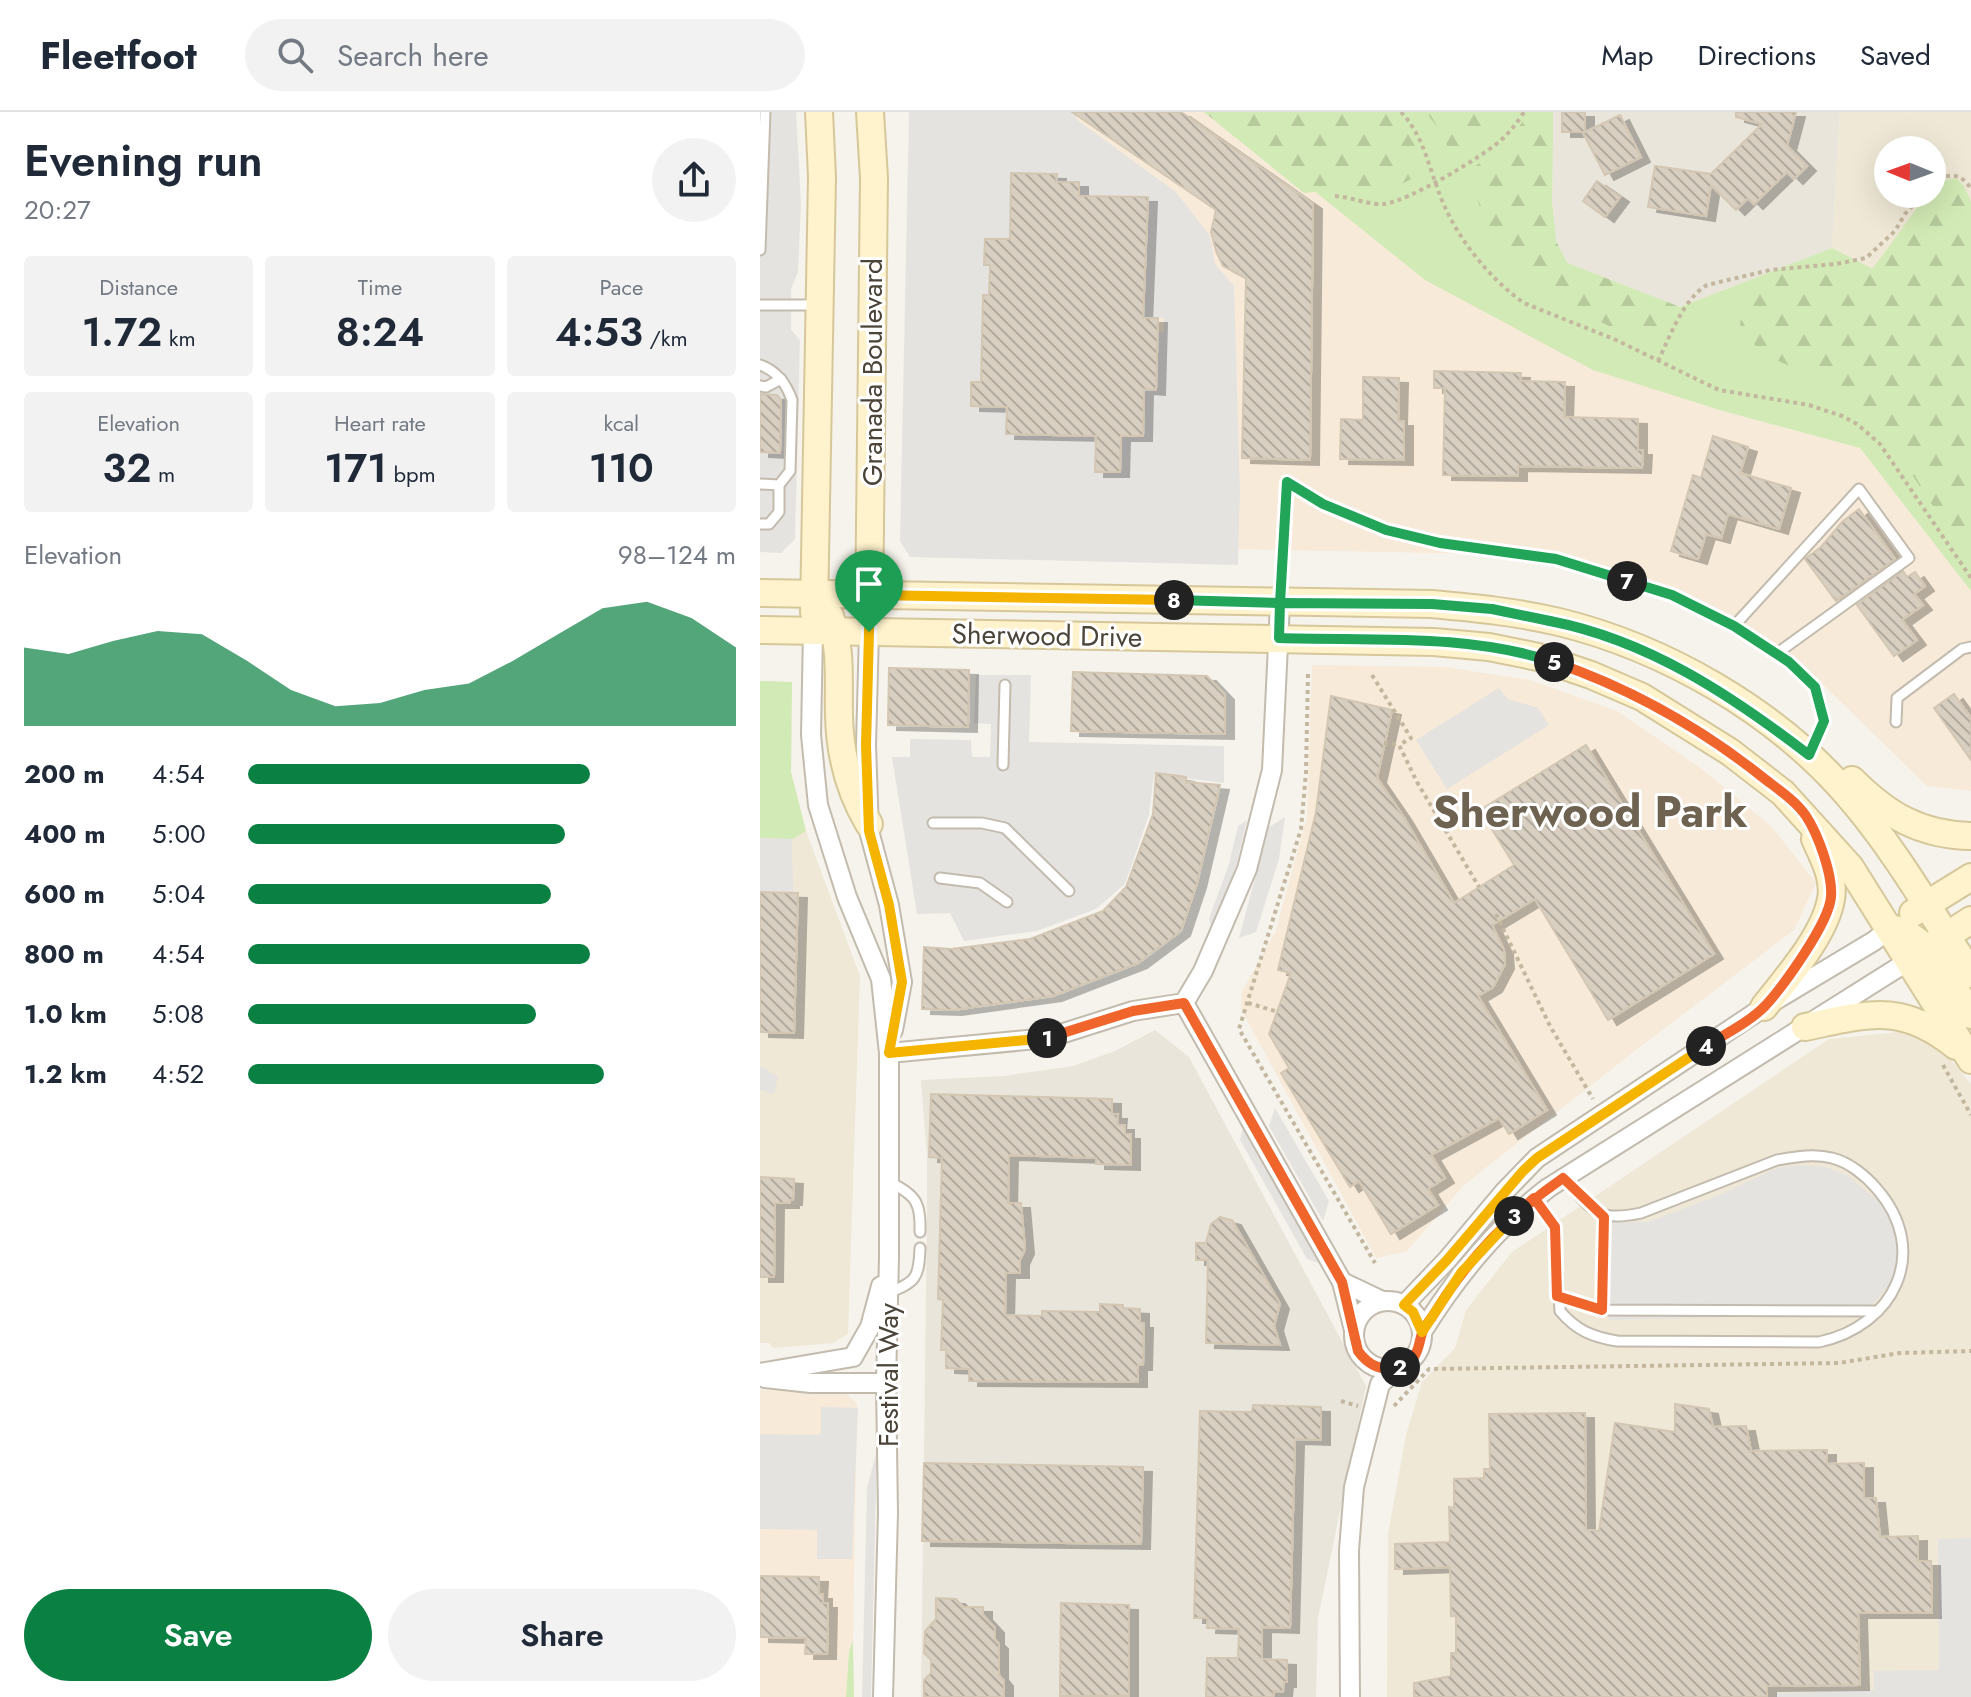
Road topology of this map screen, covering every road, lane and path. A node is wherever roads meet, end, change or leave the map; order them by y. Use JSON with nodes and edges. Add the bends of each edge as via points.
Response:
{"nodes":[{"id":1,"x":765,"y":112,"type":"edge"},
{"id":2,"x":819,"y":112,"type":"edge"},
{"id":3,"x":870,"y":112,"type":"edge"},
{"id":4,"x":1401,"y":112,"type":"edge"},
{"id":5,"x":1524,"y":112,"type":"edge"},
{"id":6,"x":1946,"y":176,"type":"edge"},
{"id":7,"x":1435,"y":181,"type":"junction"},
{"id":8,"x":1971,"y":189,"type":"edge"},
{"id":9,"x":1335,"y":196,"type":"dead end"},
{"id":10,"x":1910,"y":208,"type":"edge"},
{"id":11,"x":760,"y":250,"type":"edge"},
{"id":12,"x":760,"y":305,"type":"edge"},
{"id":13,"x":820,"y":305,"type":"junction"},
{"id":14,"x":1658,"y":361,"type":"junction"},
{"id":15,"x":760,"y":365,"type":"edge"},
{"id":16,"x":781,"y":379,"type":"junction"},
{"id":17,"x":760,"y":386,"type":"edge"},
{"id":18,"x":760,"y":484,"type":"edge"},
{"id":19,"x":779,"y":485,"type":"junction"},
{"id":20,"x":760,"y":524,"type":"edge"},
{"id":21,"x":1971,"y":578,"type":"edge"},
{"id":22,"x":760,"y":593,"type":"edge"},
{"id":23,"x":815,"y":594,"type":"junction"},
{"id":24,"x":870,"y":595,"type":"junction"},
{"id":25,"x":1280,"y":603,"type":"junction"},
{"id":26,"x":1734,"y":626,"type":"junction"},
{"id":27,"x":760,"y":630,"type":"edge"},
{"id":28,"x":824,"y":632,"type":"junction"},
{"id":29,"x":869,"y":632,"type":"junction"},
{"id":30,"x":1279,"y":638,"type":"junction"},
{"id":31,"x":1971,"y":647,"type":"edge"},
{"id":32,"x":1776,"y":654,"type":"junction"},
{"id":33,"x":1308,"y":674,"type":"dead end"},
{"id":34,"x":1372,"y":675,"type":"dead end"},
{"id":35,"x":1005,"y":685,"type":"dead end"},
{"id":36,"x":1896,"y":722,"type":"dead end"},
{"id":37,"x":1384,"y":743,"type":"dead end"},
{"id":38,"x":1399,"y":745,"type":"junction"},
{"id":39,"x":1809,"y":755,"type":"junction"},
{"id":40,"x":1003,"y":765,"type":"dead end"},
{"id":41,"x":1806,"y":817,"type":"junction"},
{"id":42,"x":933,"y":823,"type":"dead end"},
{"id":43,"x":869,"y":824,"type":"junction"},
{"id":44,"x":1971,"y":836,"type":"edge"},
{"id":45,"x":1971,"y":877,"type":"edge"},
{"id":46,"x":940,"y":878,"type":"dead end"},
{"id":47,"x":1479,"y":887,"type":"dead end"},
{"id":48,"x":1069,"y":891,"type":"dead end"},
{"id":49,"x":1007,"y":902,"type":"dead end"},
{"id":50,"x":1927,"y":903,"type":"junction"},
{"id":51,"x":1496,"y":914,"type":"dead end"},
{"id":52,"x":1971,"y":920,"type":"edge"},
{"id":53,"x":1890,"y":928,"type":"junction"},
{"id":54,"x":1928,"y":949,"type":"junction"},
{"id":55,"x":1971,"y":974,"type":"edge"},
{"id":56,"x":1184,"y":1003,"type":"junction"},
{"id":57,"x":1248,"y":1003,"type":"junction"},
{"id":58,"x":1764,"y":1007,"type":"junction"},
{"id":59,"x":1275,"y":1011,"type":"dead end"},
{"id":60,"x":1971,"y":1015,"type":"edge"},
{"id":61,"x":1805,"y":1027,"type":"junction"},
{"id":62,"x":889,"y":1053,"type":"junction"},
{"id":63,"x":1937,"y":1055,"type":"dead end"},
{"id":64,"x":1970,"y":1059,"type":"edge"},
{"id":65,"x":1593,"y":1099,"type":"dead end"},
{"id":66,"x":1971,"y":1115,"type":"edge"},
{"id":67,"x":1563,"y":1178,"type":"junction"},
{"id":68,"x":889,"y":1181,"type":"junction"},
{"id":69,"x":1534,"y":1198,"type":"junction"},
{"id":70,"x":1604,"y":1217,"type":"junction"},
{"id":71,"x":920,"y":1232,"type":"dead end"},
{"id":72,"x":920,"y":1248,"type":"dead end"},
{"id":73,"x":889,"y":1257,"type":"junction"},
{"id":74,"x":1375,"y":1263,"type":"dead end"},
{"id":75,"x":1342,"y":1282,"type":"junction"},
{"id":76,"x":888,"y":1293,"type":"junction"},
{"id":77,"x":1557,"y":1296,"type":"junction"},
{"id":78,"x":1382,"y":1301,"type":"junction"},
{"id":79,"x":1404,"y":1305,"type":"junction"},
{"id":80,"x":1602,"y":1310,"type":"junction"},
{"id":81,"x":1878,"y":1311,"type":"junction"},
{"id":82,"x":1354,"y":1330,"type":"junction"},
{"id":83,"x":1422,"y":1332,"type":"junction"},
{"id":84,"x":1971,"y":1351,"type":"edge"},
{"id":85,"x":1398,"y":1368,"type":"junction"},
{"id":86,"x":760,"y":1375,"type":"edge"},
{"id":87,"x":886,"y":1383,"type":"junction"},
{"id":88,"x":1372,"y":1409,"type":"junction"},
{"id":89,"x":883,"y":1697,"type":"edge"},
{"id":90,"x":1350,"y":1697,"type":"edge"}],
"edges":[{"from":1,"to":11,"type":"lane"},
{"from":2,"to":13,"type":"main road","name":"Granada Boulevard"},
{"from":3,"to":24,"type":"main road","name":"Granada Boulevard"},
{"from":4,"to":7,"type":"path","via":[[1424,148]]},
{"from":5,"to":7,"type":"path","via":[[1498,142]]},
{"from":6,"to":8,"type":"path","via":[[1957,175]]},
{"from":7,"to":9,"type":"path","via":[[1386,204]]},
{"from":7,"to":14,"type":"path","via":[[1461,234],[1511,294]]},
{"from":10,"to":14,"type":"path","via":[[1866,258],[1770,270],[1707,285],[1699,290]]},
{"from":12,"to":13,"type":"lane"},
{"from":13,"to":23,"type":"main road","name":"Granada Boulevard"},
{"from":14,"to":21,"type":"path","via":[[1719,390],[1809,405],[1857,424],[1880,444]]},
{"from":15,"to":16,"type":"lane"},
{"from":16,"to":17,"type":"lane"},
{"from":16,"to":19,"type":"lane","via":[[792,400],[790,471]]},
{"from":18,"to":19,"type":"lane"},
{"from":19,"to":20,"type":"lane","via":[[779,512],[769,524]]},
{"from":22,"to":23,"type":"main road","name":"Sherwood Drive"},
{"from":23,"to":24,"type":"main road","name":"Sherwood Drive"},
{"from":23,"to":28,"type":"main road","name":"Granada Boulevard"},
{"from":24,"to":25,"type":"main road","name":"Sherwood Drive"},
{"from":24,"to":29,"type":"main road","name":"Granada Boulevard"},
{"from":25,"to":26,"type":"lane","via":[[1287,482],[1323,504],[1386,530],[1556,559],[1672,595]]},
{"from":25,"to":30,"type":"street"},
{"from":25,"to":39,"type":"main road","name":"Sherwood Drive","via":[[1492,609],[1592,632],[1682,669],[1749,709]]},
{"from":26,"to":32,"type":"lane"},
{"from":26,"to":32,"type":"lane","via":[[1859,489],[1909,558]]},
{"from":27,"to":28,"type":"main road","name":"Sherwood Drive"},
{"from":28,"to":29,"type":"main road","name":"Sherwood Drive"},
{"from":28,"to":43,"type":"main road","name":"Granada Boulevard","via":[[845,767]]},
{"from":28,"to":62,"type":"street","name":"Festival Way","via":[[811,735],[818,805],[847,897],[881,979]]},
{"from":29,"to":30,"type":"main road","name":"Sherwood Drive"},
{"from":29,"to":43,"type":"street","name":"Festival Way"},
{"from":30,"to":41,"type":"main road","name":"Sherwood Drive","via":[[1489,647],[1591,675],[1642,697],[1730,752]]},
{"from":30,"to":56,"type":"street","via":[[1272,770],[1251,854],[1227,921]]},
{"from":31,"to":36,"type":"lane","via":[[1897,698]]},
{"from":32,"to":39,"type":"lane","via":[[1815,687],[1824,721]]},
{"from":33,"to":57,"type":"path","via":[[1301,829]]},
{"from":34,"to":38,"type":"path","via":[[1411,738]]},
{"from":35,"to":40,"type":"lane"},
{"from":37,"to":38,"type":"path"},
{"from":38,"to":47,"type":"path"},
{"from":39,"to":44,"type":"main road","via":[[1847,776],[1902,821],[1952,836]]},
{"from":39,"to":50,"type":"main road","name":"Sherwood Drive","via":[[1847,794]]},
{"from":41,"to":53,"type":"main road","name":"Sherwood Drive","via":[[1850,867]]},
{"from":41,"to":58,"type":"main road","via":[[1830,872],[1831,899],[1820,927]]},
{"from":42,"to":48,"type":"lane","via":[[1005,828]]},
{"from":43,"to":62,"type":"street","name":"Festival Way","via":[[902,982]]},
{"from":45,"to":50,"type":"main road"},
{"from":46,"to":49,"type":"lane","via":[[980,883]]},
{"from":50,"to":53,"type":"main road"},
{"from":50,"to":54,"type":"main road","name":"Sherwood Drive"},
{"from":51,"to":65,"type":"path","via":[[1550,1026]]},
{"from":52,"to":54,"type":"main road"},
{"from":53,"to":54,"type":"main road","name":"Sherwood Drive"},
{"from":53,"to":58,"type":"street"},
{"from":54,"to":55,"type":"main road","name":"Sherwood Drive"},
{"from":54,"to":60,"type":"main road"},
{"from":54,"to":61,"type":"street"},
{"from":54,"to":64,"type":"main road","name":"Sherwood Drive"},
{"from":56,"to":62,"type":"street","via":[[1133,1011],[1048,1038]]},
{"from":56,"to":75,"type":"street"},
{"from":57,"to":59,"type":"path"},
{"from":57,"to":74,"type":"path","via":[[1239,1029]]},
{"from":58,"to":79,"type":"street","via":[[1537,1158]]},
{"from":61,"to":64,"type":"main road","via":[[1852,1017],[1901,1016],[1933,1028]]},
{"from":61,"to":67,"type":"street"},
{"from":62,"to":68,"type":"street","name":"Festival Way"},
{"from":63,"to":66,"type":"path"},
{"from":67,"to":69,"type":"street"},
{"from":67,"to":70,"type":"lane"},
{"from":68,"to":71,"type":"lane","via":[[911,1193],[920,1210]]},
{"from":68,"to":73,"type":"street","name":"Festival Way"},
{"from":69,"to":77,"type":"lane","via":[[1555,1227]]},
{"from":69,"to":83,"type":"street","via":[[1461,1273]]},
{"from":70,"to":80,"type":"lane"},
{"from":70,"to":81,"type":"lane","via":[[1641,1213],[1777,1160],[1832,1158],[1871,1181],[1901,1228],[1903,1264],[1896,1286]]},
{"from":72,"to":76,"type":"lane","via":[[919,1270],[911,1284]]},
{"from":73,"to":76,"type":"street","name":"Festival Way"},
{"from":73,"to":86,"type":"street","via":[[870,1327],[853,1357]]},
{"from":75,"to":78,"type":"street"},
{"from":75,"to":82,"type":"street"},
{"from":76,"to":87,"type":"street","name":"Festival Way"},
{"from":77,"to":80,"type":"lane"},
{"from":77,"to":81,"type":"lane","via":[[1560,1311],[1581,1331],[1617,1341],[1819,1342],[1837,1338]]},
{"from":78,"to":79,"type":"street"},
{"from":78,"to":82,"type":"street","via":[[1364,1311]]},
{"from":79,"to":83,"type":"street"},
{"from":80,"to":81,"type":"lane"},
{"from":82,"to":85,"type":"street","via":[[1365,1361],[1374,1367]]},
{"from":83,"to":85,"type":"street","via":[[1416,1355]]},
{"from":84,"to":88,"type":"path","via":[[1900,1353],[1839,1363],[1429,1369],[1392,1410]]},
{"from":85,"to":88,"type":"street","via":[[1380,1384]]},
{"from":86,"to":87,"type":"street","via":[[811,1383]]},
{"from":87,"to":89,"type":"street","name":"Festival Way"},
{"from":88,"to":90,"type":"street","via":[[1354,1487],[1349,1550]]}]}
